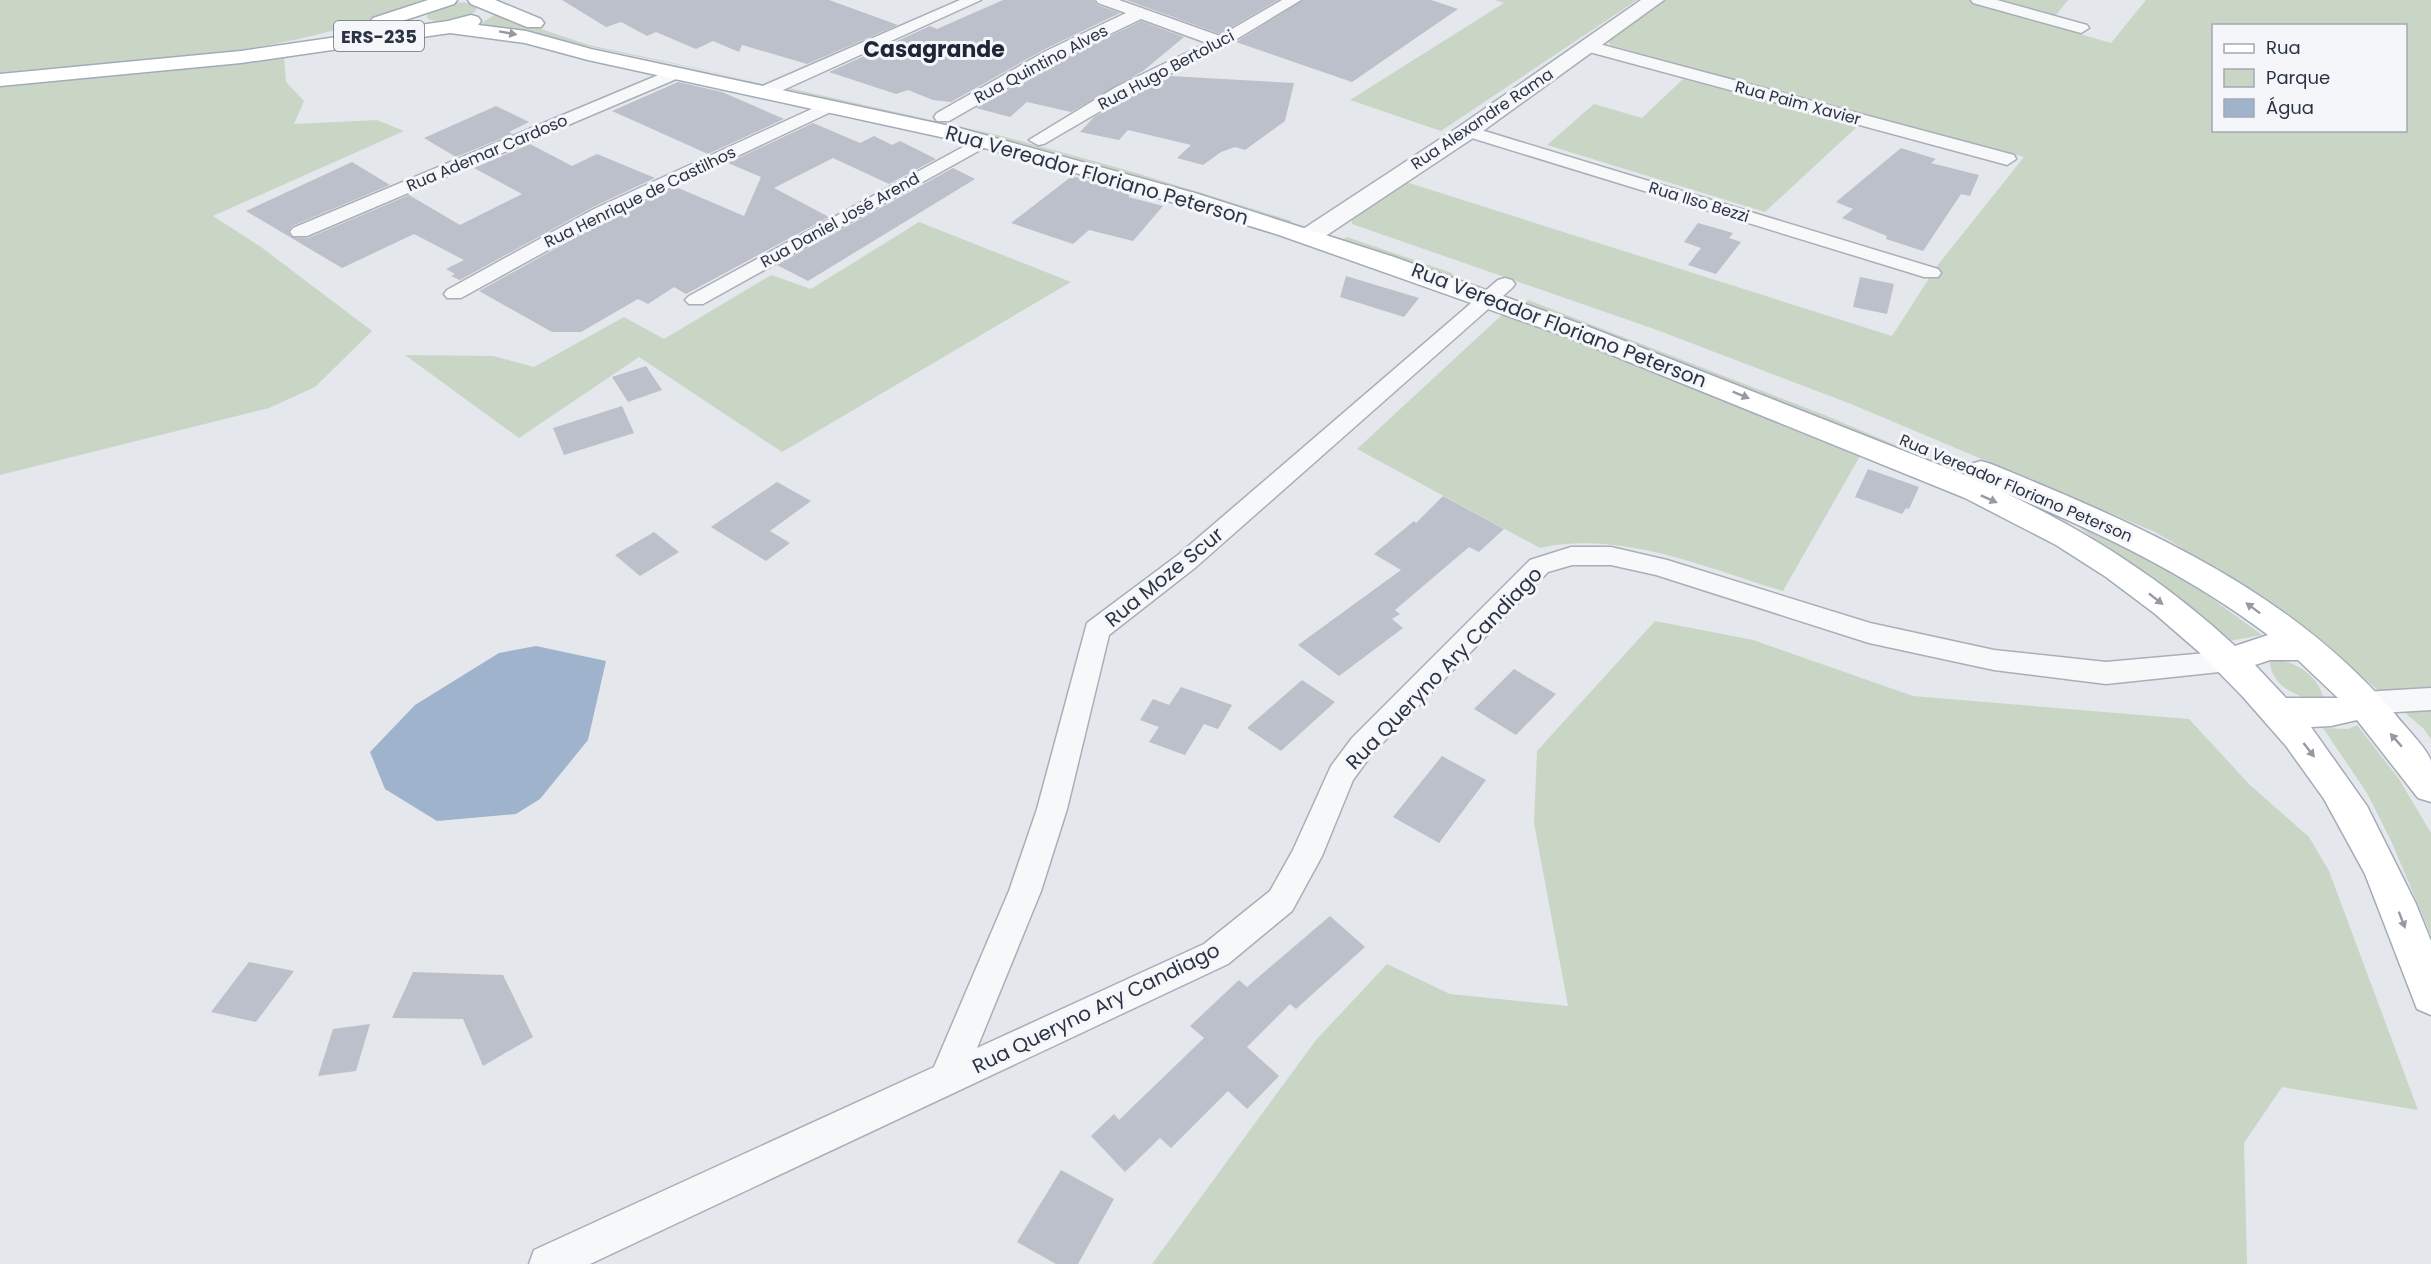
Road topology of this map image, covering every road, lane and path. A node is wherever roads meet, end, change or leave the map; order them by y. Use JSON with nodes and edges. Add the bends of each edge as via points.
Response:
{"nodes":[{"id":1,"x":447,"y":0,"type":"edge"},
{"id":2,"x":973,"y":0,"type":"edge"},
{"id":3,"x":1104,"y":0,"type":"edge"},
{"id":4,"x":1293,"y":0,"type":"edge"},
{"id":5,"x":1653,"y":0,"type":"edge"},
{"id":6,"x":1979,"y":0,"type":"edge"},
{"id":7,"x":494,"y":3,"type":"edge"},
{"id":8,"x":417,"y":9,"type":"junction"},
{"id":9,"x":1140,"y":13,"type":"junction"},
{"id":10,"x":443,"y":28,"type":"junction"},
{"id":11,"x":2081,"y":28,"type":"dead end"},
{"id":12,"x":1221,"y":42,"type":"junction"},
{"id":13,"x":1588,"y":46,"type":"junction"},
{"id":14,"x":241,"y":57,"type":"junction"},
{"id":15,"x":675,"y":73,"type":"junction"},
{"id":16,"x":0,"y":80,"type":"edge"},
{"id":17,"x":774,"y":86,"type":"junction"},
{"id":18,"x":829,"y":106,"type":"junction"},
{"id":19,"x":943,"y":117,"type":"junction"},
{"id":20,"x":1468,"y":131,"type":"junction"},
{"id":21,"x":985,"y":140,"type":"junction"},
{"id":22,"x":1038,"y":140,"type":"junction"},
{"id":23,"x":2007,"y":159,"type":"dead end"},
{"id":24,"x":1317,"y":231,"type":"junction"},
{"id":25,"x":300,"y":232,"type":"dead end"},
{"id":26,"x":1931,"y":273,"type":"dead end"},
{"id":27,"x":1497,"y":291,"type":"junction"},
{"id":28,"x":454,"y":294,"type":"dead end"},
{"id":29,"x":696,"y":300,"type":"dead end"},
{"id":30,"x":2304,"y":648,"type":"junction"},
{"id":31,"x":2229,"y":661,"type":"junction"},
{"id":32,"x":2431,"y":699,"type":"edge"},
{"id":33,"x":2363,"y":703,"type":"junction"},
{"id":34,"x":2277,"y":710,"type":"junction"},
{"id":35,"x":2431,"y":787,"type":"edge"},
{"id":36,"x":2431,"y":996,"type":"edge"},
{"id":37,"x":948,"y":1076,"type":"junction"},
{"id":38,"x":548,"y":1264,"type":"edge"}],
"edges":[{"from":1,"to":8,"type":"main road","number":"ERS-235"},
{"from":2,"to":17,"type":"street"},
{"from":3,"to":9,"type":"street"},
{"from":4,"to":12,"type":"street","name":"Rua Hugo Bertoluci"},
{"from":5,"to":13,"type":"street","name":"Rua Alexandre Rama"},
{"from":6,"to":11,"type":"street"},
{"from":7,"to":10,"type":"main road","number":"ERS-235","via":[[475,20]]},
{"from":7,"to":17,"type":"main road","name":"Rua Vereador Floriano Peterson","via":[[593,42]]},
{"from":8,"to":10,"type":"main road","via":[[416,20]]},
{"from":8,"to":14,"type":"main road","number":"ERS-235","via":[[337,35]]},
{"from":9,"to":12,"type":"street"},
{"from":9,"to":19,"type":"street","name":"Rua Quintino Alves","via":[[1052,55]]},
{"from":10,"to":14,"type":"main road","number":"ERS-235"},
{"from":10,"to":15,"type":"main road","name":"Rua Vereador Floriano Peterson","one_way":true,"via":[[526,37]]},
{"from":12,"to":22,"type":"street","name":"Rua Hugo Bertoluci","via":[[1122,91]]},
{"from":13,"to":20,"type":"street","name":"Rua Alexandre Rama"},
{"from":13,"to":23,"type":"street","name":"Rua Paim Xavier"},
{"from":14,"to":16,"type":"main road","number":"ERS-235"},
{"from":15,"to":17,"type":"main road","name":"Rua Vereador Floriano Peterson"},
{"from":15,"to":25,"type":"street","name":"Rua Ademar Cardoso"},
{"from":17,"to":18,"type":"main road","name":"Rua Vereador Floriano Peterson"},
{"from":17,"to":19,"type":"main road","name":"Rua Vereador Floriano Peterson"},
{"from":18,"to":21,"type":"main road","name":"Rua Vereador Floriano Peterson"},
{"from":18,"to":28,"type":"street","name":"Rua Henrique de Castilhos","via":[[601,213]]},
{"from":19,"to":22,"type":"main road","name":"Rua Vereador Floriano Peterson"},
{"from":20,"to":24,"type":"street","name":"Rua Alexandre Rama"},
{"from":20,"to":26,"type":"street","name":"Rua Ilso Bezzi"},
{"from":21,"to":24,"type":"main road","name":"Rua Vereador Floriano Peterson"},
{"from":21,"to":29,"type":"street","name":"Rua Daniel José Arend"},
{"from":22,"to":24,"type":"main road","name":"Rua Vereador Floriano Peterson"},
{"from":24,"to":27,"type":"main road","name":"Rua Vereador Floriano Peterson"},
{"from":30,"to":27,"type":"main road","name":"Rua Vereador Floriano Peterson","one_way":true,"via":[[2230,590],[2090,516],[1741,373]]},
{"from":27,"to":31,"type":"main road","name":"Rua Vereador Floriano Peterson","one_way":true,"via":[[2037,520],[2118,569]]},
{"from":27,"to":37,"type":"street","name":"Rua Moze Scur","via":[[1187,561],[1097,630],[1052,810],[1025,891]]},
{"from":30,"to":31,"type":"main road","via":[[2268,647]]},
{"from":30,"to":33,"type":"main road","name":"Rua Vereador Floriano Peterson"},
{"from":31,"to":34,"type":"main road","name":"Rua Vereador Floriano Peterson"},
{"from":31,"to":37,"type":"street","name":"Rua Queryno Ary Candiago","via":[[2106,673],[1994,660],[1869,633],[1658,566],[1611,556],[1571,556],[1539,566],[1362,746],[1341,774],[1306,855],[1281,900],[1216,954],[987,1062]]},
{"from":32,"to":33,"type":"street"},
{"from":33,"to":34,"type":"main road","via":[[2345,713]]},
{"from":35,"to":33,"type":"main road","name":"Rua Vereador Floriano Peterson","one_way":true,"via":[[2409,755]]},
{"from":34,"to":36,"type":"main road","name":"Rua Vereador Floriano Peterson","one_way":true,"via":[[2358,822],[2385,875]]},
{"from":37,"to":38,"type":"street","name":"Rua Queryno Ary Candiago"}]}
